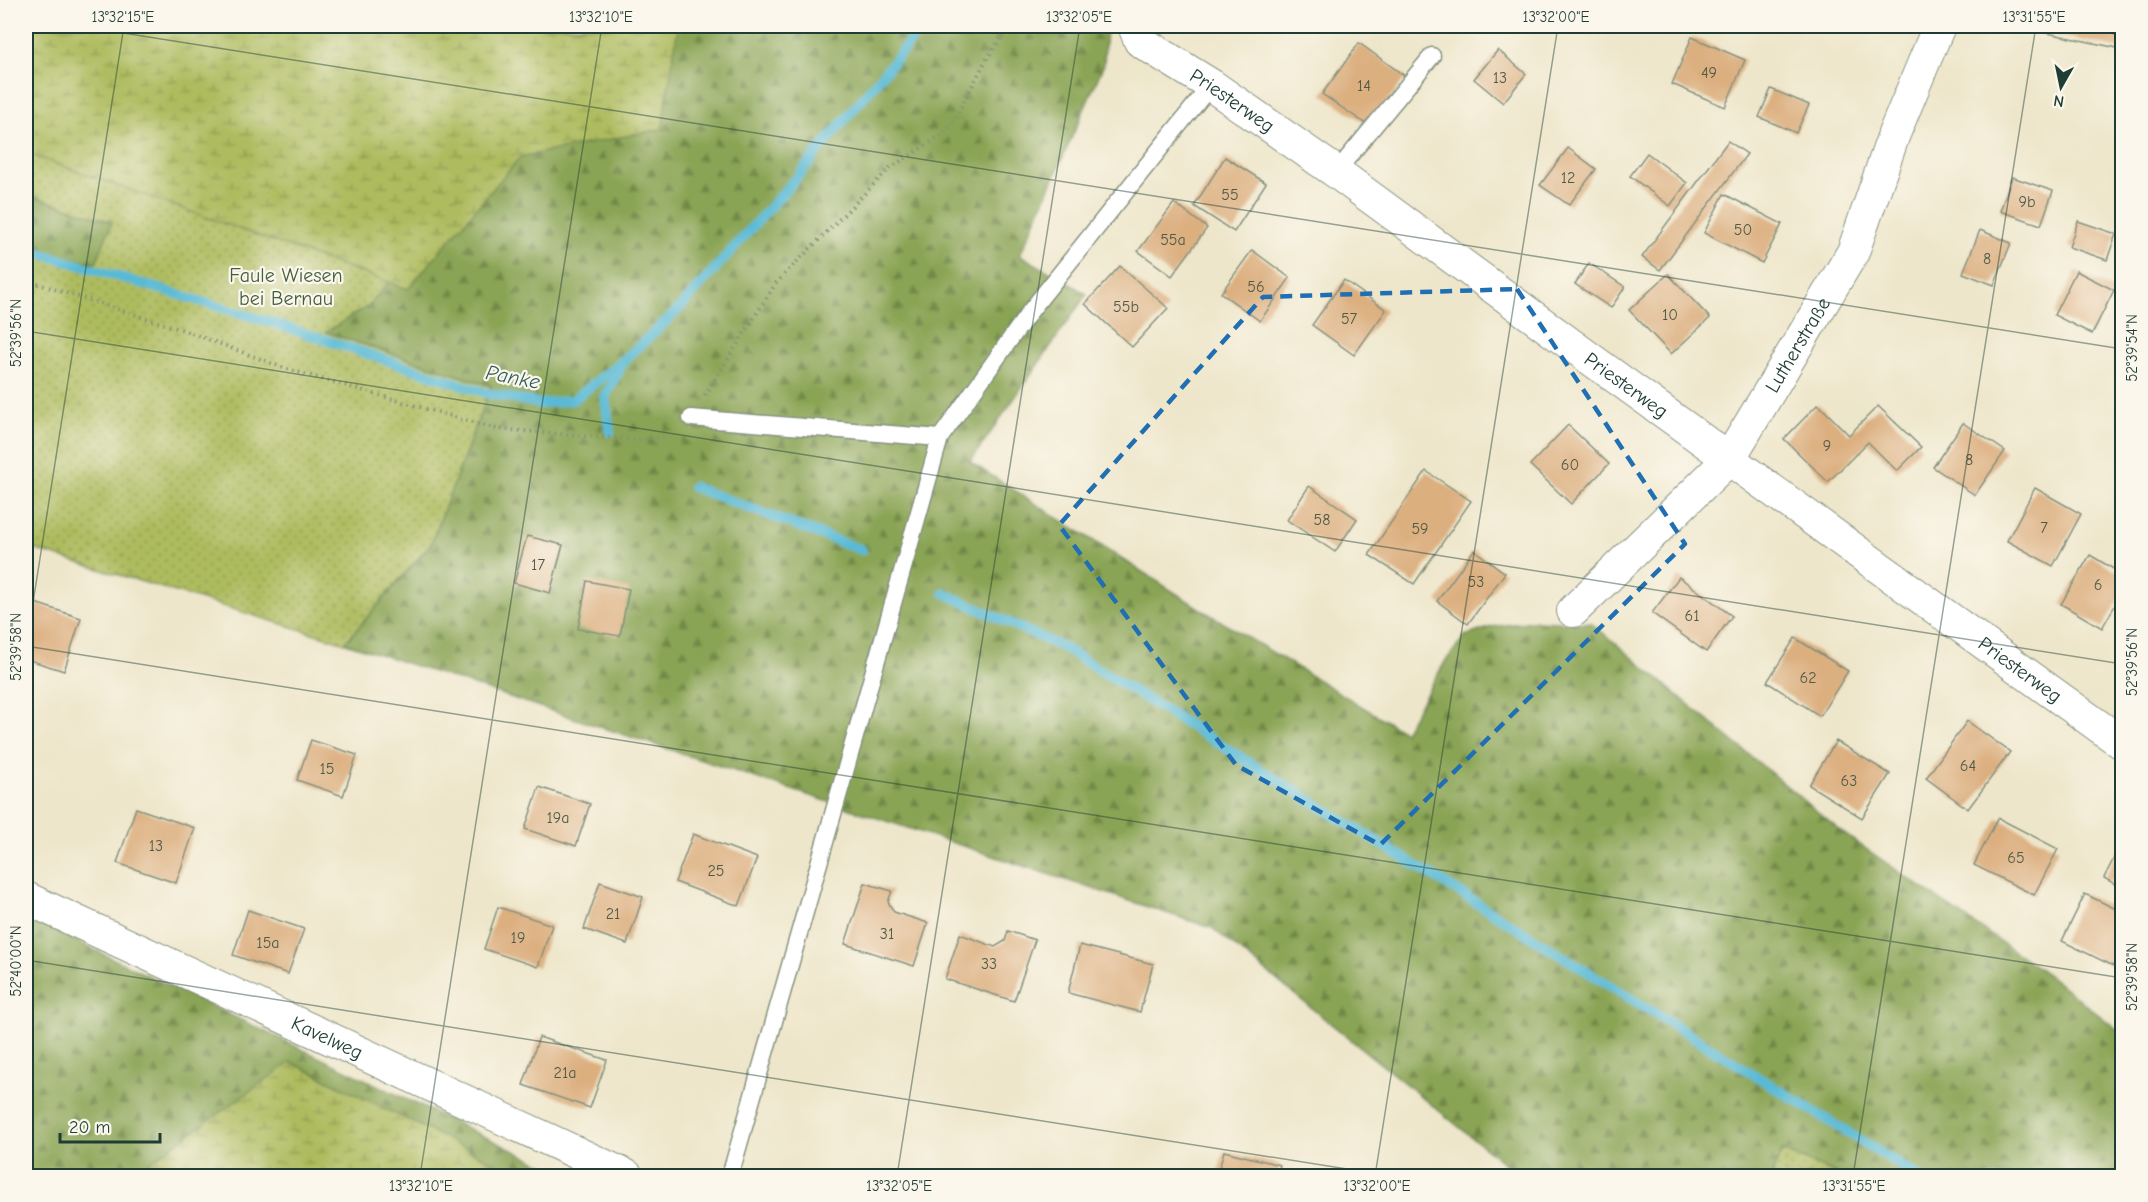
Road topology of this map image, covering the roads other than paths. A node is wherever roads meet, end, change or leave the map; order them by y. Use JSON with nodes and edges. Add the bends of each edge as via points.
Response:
{"nodes":[{"id":1,"x":1134,"y":26,"type":"edge"},
{"id":2,"x":1939,"y":26,"type":"edge"},
{"id":3,"x":1432,"y":56,"type":"dead end"},
{"id":4,"x":1211,"y":85,"type":"junction"},
{"id":5,"x":1336,"y":172,"type":"junction"},
{"id":6,"x":691,"y":418,"type":"road end"},
{"id":7,"x":940,"y":438,"type":"junction"},
{"id":8,"x":1729,"y":459,"type":"junction"},
{"id":9,"x":1573,"y":611,"type":"dead end"},
{"id":10,"x":2122,"y":743,"type":"edge"},
{"id":11,"x":26,"y":898,"type":"edge"},
{"id":12,"x":627,"y":1176,"type":"edge"},
{"id":13,"x":730,"y":1176,"type":"edge"}],
"edges":[{"from":1,"to":4,"type":"street","name":"Priesterweg","via":[[1140,41]]},
{"from":2,"to":8,"type":"street","name":"Lutherstraße","via":[[1894,134],[1853,252]]},
{"from":3,"to":5,"type":"lane"},
{"from":4,"to":5,"type":"street","name":"Priesterweg"},
{"from":4,"to":7,"type":"lane","via":[[1031,310]]},
{"from":5,"to":8,"type":"street","name":"Priesterweg"},
{"from":6,"to":7,"type":"lane"},
{"from":7,"to":13,"type":"lane"},
{"from":8,"to":9,"type":"street","name":"Lutherstraße"},
{"from":8,"to":10,"type":"street","name":"Priesterweg"},
{"from":11,"to":12,"type":"street","name":"Kavelweg"}]}
